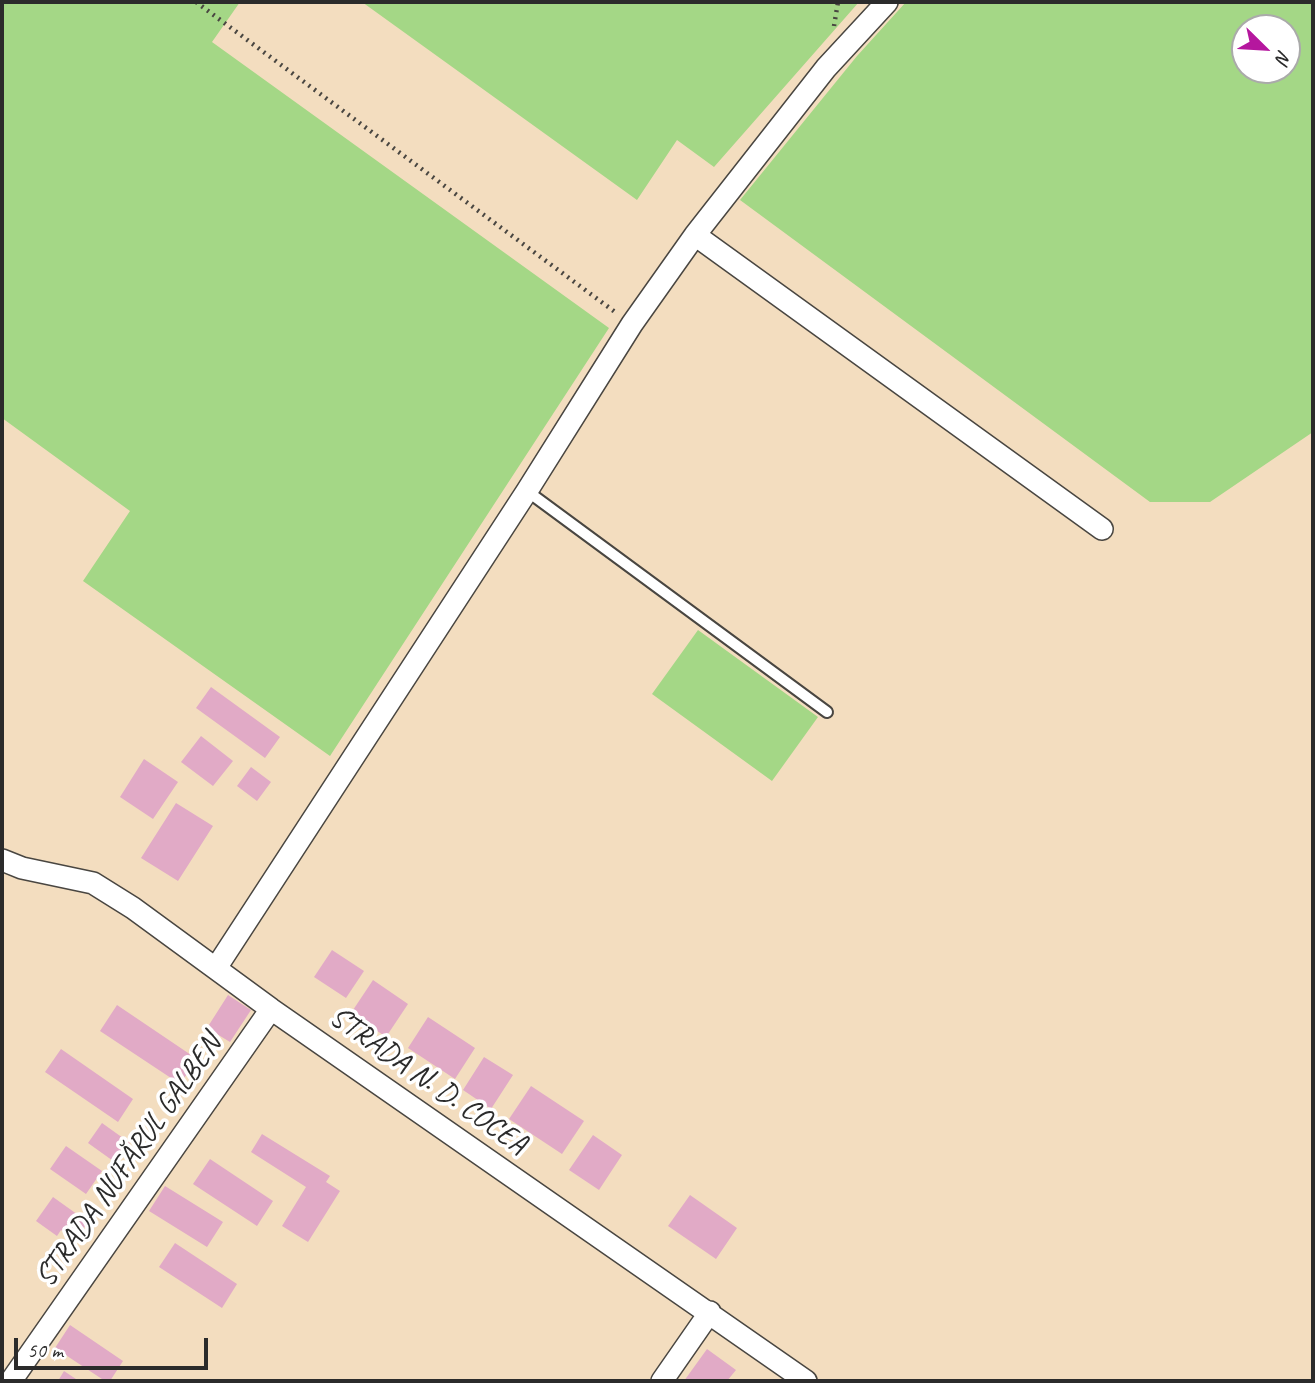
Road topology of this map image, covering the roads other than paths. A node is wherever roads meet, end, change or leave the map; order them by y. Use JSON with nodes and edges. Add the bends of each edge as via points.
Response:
{"nodes":[{"id":1,"x":887,"y":2,"type":"edge"},
{"id":2,"x":695,"y":234,"type":"junction"},
{"id":3,"x":527,"y":491,"type":"junction"},
{"id":4,"x":1102,"y":529,"type":"dead end"},
{"id":5,"x":827,"y":712,"type":"dead end"},
{"id":6,"x":2,"y":860,"type":"edge"},
{"id":7,"x":216,"y":968,"type":"junction"},
{"id":8,"x":271,"y":1009,"type":"junction"},
{"id":9,"x":710,"y":1312,"type":"junction"},
{"id":10,"x":11,"y":1381,"type":"edge"},
{"id":11,"x":662,"y":1381,"type":"edge"},
{"id":12,"x":806,"y":1381,"type":"edge"}],
"edges":[{"from":1,"to":2,"type":"street","via":[[826,68]]},
{"from":2,"to":3,"type":"street"},
{"from":2,"to":4,"type":"street"},
{"from":3,"to":5,"type":"lane"},
{"from":3,"to":7,"type":"street"},
{"from":6,"to":7,"type":"street","name":"STRADA N. D. COCEA","via":[[93,883]]},
{"from":7,"to":8,"type":"street","name":"STRADA N. D. COCEA"},
{"from":8,"to":9,"type":"street","name":"STRADA N. D. COCEA"},
{"from":8,"to":10,"type":"street","name":"STRADA NUFĂRUL GALBEN"},
{"from":9,"to":11,"type":"street"},
{"from":9,"to":12,"type":"street","name":"STRADA N. D. COCEA"}]}
